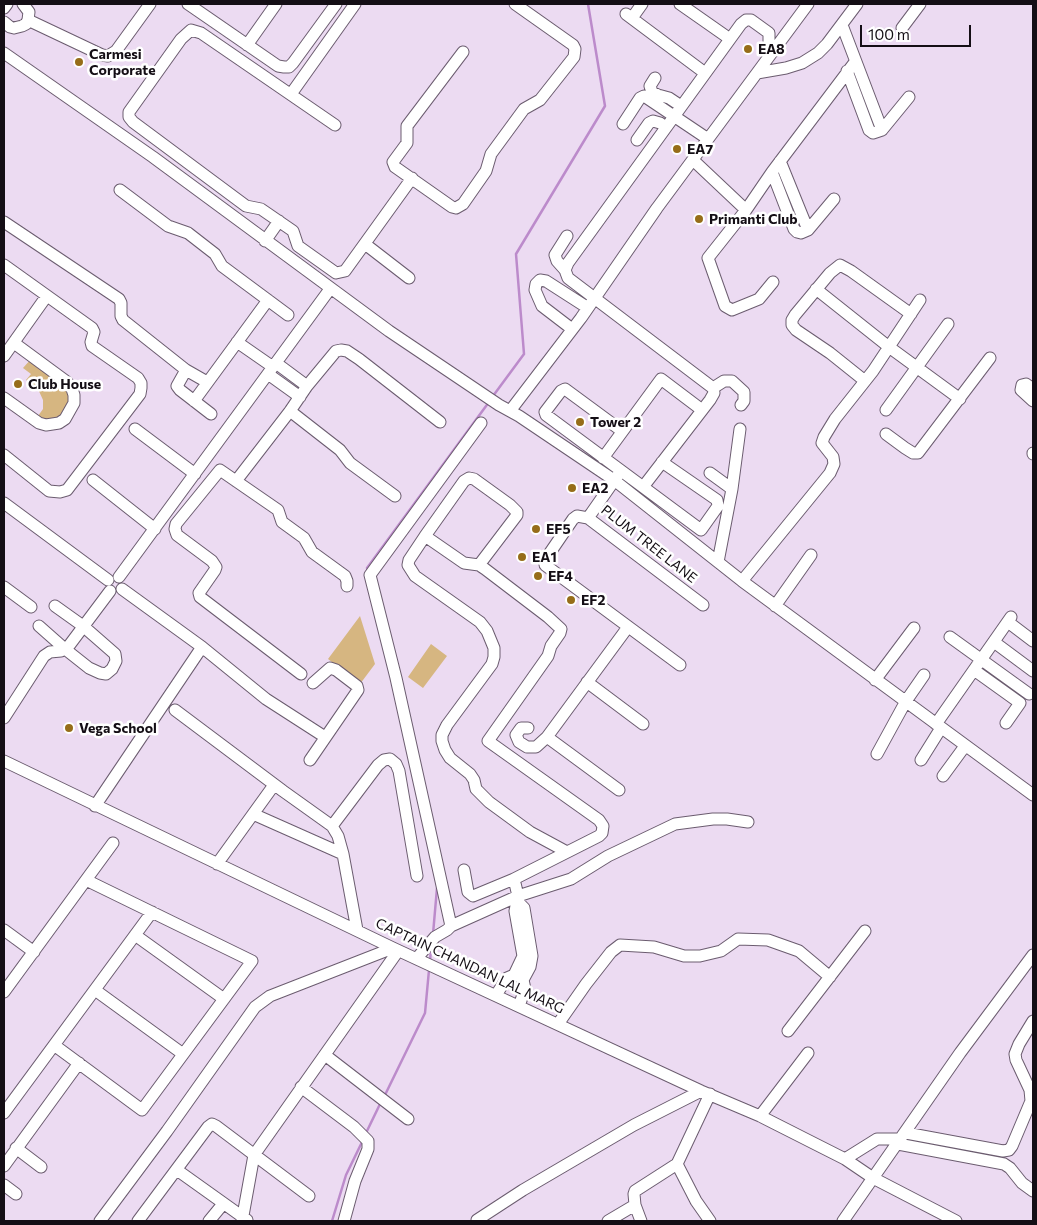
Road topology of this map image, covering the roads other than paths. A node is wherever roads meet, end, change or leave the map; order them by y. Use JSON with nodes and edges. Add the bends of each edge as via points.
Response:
{"nodes":[{"id":1,"x":150,"y":4,"type":"edge"},
{"id":2,"x":188,"y":4,"type":"edge"},
{"id":3,"x":276,"y":4,"type":"edge"},
{"id":4,"x":336,"y":4,"type":"edge"},
{"id":5,"x":355,"y":4,"type":"edge"},
{"id":6,"x":515,"y":4,"type":"edge"},
{"id":7,"x":642,"y":4,"type":"edge"},
{"id":8,"x":680,"y":4,"type":"edge"},
{"id":9,"x":808,"y":4,"type":"edge"},
{"id":10,"x":857,"y":4,"type":"edge"},
{"id":11,"x":920,"y":4,"type":"edge"},
{"id":12,"x":27,"y":5,"type":"edge"},
{"id":13,"x":28,"y":20,"type":"junction"},
{"id":14,"x":4,"y":22,"type":"edge"},
{"id":15,"x":842,"y":25,"type":"junction"},
{"id":16,"x":902,"y":28,"type":"dead end"},
{"id":17,"x":730,"y":39,"type":"junction"},
{"id":18,"x":769,"y":41,"type":"dead end"},
{"id":19,"x":247,"y":45,"type":"junction"},
{"id":20,"x":4,"y":52,"type":"edge"},
{"id":21,"x":463,"y":52,"type":"dead end"},
{"id":22,"x":851,"y":66,"type":"junction"},
{"id":23,"x":705,"y":73,"type":"junction"},
{"id":24,"x":757,"y":73,"type":"junction"},
{"id":25,"x":655,"y":78,"type":"dead end"},
{"id":26,"x":291,"y":94,"type":"junction"},
{"id":27,"x":909,"y":97,"type":"dead end"},
{"id":28,"x":681,"y":106,"type":"junction"},
{"id":29,"x":674,"y":116,"type":"junction"},
{"id":30,"x":623,"y":124,"type":"dead end"},
{"id":31,"x":335,"y":125,"type":"dead end"},
{"id":32,"x":666,"y":127,"type":"junction"},
{"id":33,"x":708,"y":139,"type":"junction"},
{"id":34,"x":637,"y":140,"type":"dead end"},
{"id":35,"x":693,"y":160,"type":"junction"},
{"id":36,"x":780,"y":161,"type":"junction"},
{"id":37,"x":412,"y":178,"type":"junction"},
{"id":38,"x":778,"y":178,"type":"junction"},
{"id":39,"x":120,"y":190,"type":"dead end"},
{"id":40,"x":834,"y":199,"type":"dead end"},
{"id":41,"x":746,"y":210,"type":"junction"},
{"id":42,"x":279,"y":220,"type":"junction"},
{"id":43,"x":4,"y":222,"type":"edge"},
{"id":44,"x":566,"y":236,"type":"dead end"},
{"id":45,"x":265,"y":241,"type":"junction"},
{"id":46,"x":365,"y":244,"type":"junction"},
{"id":47,"x":4,"y":265,"type":"edge"},
{"id":48,"x":565,"y":270,"type":"junction"},
{"id":49,"x":409,"y":278,"type":"dead end"},
{"id":50,"x":773,"y":282,"type":"dead end"},
{"id":51,"x":816,"y":288,"type":"junction"},
{"id":52,"x":330,"y":289,"type":"junction"},
{"id":53,"x":46,"y":296,"type":"junction"},
{"id":54,"x":268,"y":300,"type":"junction"},
{"id":55,"x":920,"y":300,"type":"dead end"},
{"id":56,"x":591,"y":303,"type":"junction"},
{"id":57,"x":911,"y":314,"type":"junction"},
{"id":58,"x":288,"y":315,"type":"dead end"},
{"id":59,"x":948,"y":324,"type":"dead end"},
{"id":60,"x":572,"y":329,"type":"junction"},
{"id":61,"x":10,"y":342,"type":"edge"},
{"id":62,"x":237,"y":342,"type":"junction"},
{"id":63,"x":890,"y":347,"type":"junction"},
{"id":64,"x":4,"y":356,"type":"edge"},
{"id":65,"x":990,"y":358,"type":"dead end"},
{"id":66,"x":917,"y":367,"type":"junction"},
{"id":67,"x":272,"y":368,"type":"junction"},
{"id":68,"x":186,"y":370,"type":"junction"},
{"id":69,"x":865,"y":381,"type":"junction"},
{"id":70,"x":207,"y":382,"type":"junction"},
{"id":71,"x":307,"y":386,"type":"junction"},
{"id":72,"x":713,"y":388,"type":"junction"},
{"id":73,"x":1033,"y":389,"type":"edge"},
{"id":74,"x":300,"y":397,"type":"junction"},
{"id":75,"x":4,"y":398,"type":"edge"},
{"id":76,"x":960,"y":399,"type":"junction"},
{"id":77,"x":194,"y":401,"type":"junction"},
{"id":78,"x":1033,"y":401,"type":"edge"},
{"id":79,"x":740,"y":405,"type":"dead end"},
{"id":80,"x":702,"y":410,"type":"junction"},
{"id":81,"x":886,"y":410,"type":"dead end"},
{"id":82,"x":290,"y":411,"type":"junction"},
{"id":83,"x":510,"y":411,"type":"junction"},
{"id":84,"x":211,"y":414,"type":"dead end"},
{"id":85,"x":440,"y":422,"type":"dead end"},
{"id":86,"x":481,"y":423,"type":"dead end"},
{"id":87,"x":134,"y":429,"type":"dead end"},
{"id":88,"x":740,"y":429,"type":"dead end"},
{"id":89,"x":622,"y":431,"type":"junction"},
{"id":90,"x":886,"y":434,"type":"dead end"},
{"id":91,"x":4,"y":455,"type":"edge"},
{"id":92,"x":603,"y":458,"type":"junction"},
{"id":93,"x":662,"y":462,"type":"junction"},
{"id":94,"x":710,"y":472,"type":"dead end"},
{"id":95,"x":195,"y":474,"type":"junction"},
{"id":96,"x":617,"y":476,"type":"junction"},
{"id":97,"x":93,"y":480,"type":"dead end"},
{"id":98,"x":236,"y":481,"type":"junction"},
{"id":99,"x":643,"y":488,"type":"junction"},
{"id":100,"x":732,"y":489,"type":"junction"},
{"id":101,"x":395,"y":496,"type":"dead end"},
{"id":102,"x":4,"y":503,"type":"edge"},
{"id":103,"x":588,"y":518,"type":"junction"},
{"id":104,"x":155,"y":529,"type":"junction"},
{"id":105,"x":425,"y":536,"type":"junction"},
{"id":106,"x":811,"y":555,"type":"dead end"},
{"id":107,"x":718,"y":562,"type":"junction"},
{"id":108,"x":479,"y":565,"type":"junction"},
{"id":109,"x":742,"y":581,"type":"junction"},
{"id":110,"x":112,"y":583,"type":"junction"},
{"id":111,"x":348,"y":586,"type":"dead end"},
{"id":112,"x":4,"y":587,"type":"edge"},
{"id":113,"x":703,"y":604,"type":"dead end"},
{"id":114,"x":55,"y":606,"type":"dead end"},
{"id":115,"x":775,"y":606,"type":"junction"},
{"id":116,"x":31,"y":607,"type":"dead end"},
{"id":117,"x":39,"y":626,"type":"dead end"},
{"id":118,"x":83,"y":626,"type":"junction"},
{"id":119,"x":628,"y":627,"type":"junction"},
{"id":120,"x":914,"y":628,"type":"dead end"},
{"id":121,"x":950,"y":637,"type":"dead end"},
{"id":122,"x":1033,"y":641,"type":"edge"},
{"id":123,"x":994,"y":642,"type":"junction"},
{"id":124,"x":202,"y":647,"type":"junction"},
{"id":125,"x":65,"y":649,"type":"junction"},
{"id":126,"x":981,"y":660,"type":"junction"},
{"id":127,"x":680,"y":665,"type":"dead end"},
{"id":128,"x":974,"y":670,"type":"junction"},
{"id":129,"x":1033,"y":671,"type":"edge"},
{"id":130,"x":301,"y":674,"type":"dead end"},
{"id":131,"x":924,"y":675,"type":"dead end"},
{"id":132,"x":875,"y":680,"type":"junction"},
{"id":133,"x":587,"y":682,"type":"junction"},
{"id":134,"x":313,"y":683,"type":"dead end"},
{"id":135,"x":1029,"y":694,"type":"dead end"},
{"id":136,"x":906,"y":701,"type":"junction"},
{"id":137,"x":175,"y":710,"type":"dead end"},
{"id":138,"x":4,"y":718,"type":"edge"},
{"id":139,"x":1006,"y":723,"type":"dead end"},
{"id":140,"x":643,"y":724,"type":"dead end"},
{"id":141,"x":938,"y":726,"type":"junction"},
{"id":142,"x":528,"y":728,"type":"dead end"},
{"id":143,"x":325,"y":737,"type":"junction"},
{"id":144,"x":547,"y":737,"type":"junction"},
{"id":145,"x":965,"y":746,"type":"junction"},
{"id":146,"x":877,"y":754,"type":"dead end"},
{"id":147,"x":310,"y":760,"type":"dead end"},
{"id":148,"x":921,"y":760,"type":"dead end"},
{"id":149,"x":4,"y":761,"type":"edge"},
{"id":150,"x":943,"y":776,"type":"dead end"},
{"id":151,"x":274,"y":785,"type":"junction"},
{"id":152,"x":619,"y":790,"type":"dead end"},
{"id":153,"x":1033,"y":795,"type":"edge"},
{"id":154,"x":95,"y":806,"type":"junction"},
{"id":155,"x":253,"y":814,"type":"junction"},
{"id":156,"x":748,"y":822,"type":"dead end"},
{"id":157,"x":332,"y":826,"type":"junction"},
{"id":158,"x":113,"y":843,"type":"dead end"},
{"id":159,"x":567,"y":852,"type":"junction"},
{"id":160,"x":343,"y":854,"type":"junction"},
{"id":161,"x":217,"y":864,"type":"junction"},
{"id":162,"x":464,"y":870,"type":"dead end"},
{"id":163,"x":417,"y":876,"type":"dead end"},
{"id":164,"x":514,"y":879,"type":"junction"},
{"id":165,"x":86,"y":880,"type":"junction"},
{"id":166,"x":518,"y":899,"type":"junction"},
{"id":167,"x":152,"y":912,"type":"junction"},
{"id":168,"x":451,"y":926,"type":"junction"},
{"id":169,"x":4,"y":930,"type":"edge"},
{"id":170,"x":356,"y":930,"type":"junction"},
{"id":171,"x":864,"y":931,"type":"dead end"},
{"id":172,"x":135,"y":935,"type":"junction"},
{"id":173,"x":395,"y":949,"type":"junction"},
{"id":174,"x":34,"y":952,"type":"junction"},
{"id":175,"x":1033,"y":955,"type":"edge"},
{"id":176,"x":421,"y":960,"type":"junction"},
{"id":177,"x":519,"y":977,"type":"junction"},
{"id":178,"x":830,"y":977,"type":"junction"},
{"id":179,"x":95,"y":990,"type":"junction"},
{"id":180,"x":4,"y":992,"type":"edge"},
{"id":181,"x":496,"y":995,"type":"junction"},
{"id":182,"x":224,"y":1000,"type":"junction"},
{"id":183,"x":519,"y":1006,"type":"junction"},
{"id":184,"x":1033,"y":1021,"type":"edge"},
{"id":185,"x":558,"y":1024,"type":"junction"},
{"id":186,"x":788,"y":1031,"type":"dead end"},
{"id":187,"x":54,"y":1045,"type":"junction"},
{"id":188,"x":808,"y":1053,"type":"dead end"},
{"id":189,"x":184,"y":1054,"type":"junction"},
{"id":190,"x":325,"y":1055,"type":"junction"},
{"id":191,"x":79,"y":1063,"type":"junction"},
{"id":192,"x":301,"y":1087,"type":"junction"},
{"id":193,"x":706,"y":1092,"type":"junction"},
{"id":194,"x":4,"y":1113,"type":"edge"},
{"id":195,"x":760,"y":1116,"type":"junction"},
{"id":196,"x":408,"y":1119,"type":"dead end"},
{"id":197,"x":902,"y":1139,"type":"junction"},
{"id":198,"x":16,"y":1148,"type":"junction"},
{"id":199,"x":254,"y":1155,"type":"junction"},
{"id":200,"x":845,"y":1158,"type":"junction"},
{"id":201,"x":678,"y":1164,"type":"junction"},
{"id":202,"x":4,"y":1166,"type":"edge"},
{"id":203,"x":41,"y":1167,"type":"dead end"},
{"id":204,"x":177,"y":1170,"type":"junction"},
{"id":205,"x":874,"y":1178,"type":"junction"},
{"id":206,"x":4,"y":1184,"type":"edge"},
{"id":207,"x":1033,"y":1191,"type":"edge"},
{"id":208,"x":16,"y":1194,"type":"dead end"},
{"id":209,"x":309,"y":1196,"type":"dead end"},
{"id":210,"x":223,"y":1204,"type":"junction"},
{"id":211,"x":635,"y":1205,"type":"junction"},
{"id":212,"x":244,"y":1220,"type":"edge"},
{"id":213,"x":100,"y":1221,"type":"edge"},
{"id":214,"x":138,"y":1221,"type":"edge"},
{"id":215,"x":209,"y":1221,"type":"edge"},
{"id":216,"x":344,"y":1221,"type":"edge"},
{"id":217,"x":478,"y":1221,"type":"edge"},
{"id":218,"x":608,"y":1221,"type":"edge"},
{"id":219,"x":641,"y":1221,"type":"edge"},
{"id":220,"x":710,"y":1221,"type":"edge"},
{"id":221,"x":843,"y":1221,"type":"edge"},
{"id":222,"x":956,"y":1221,"type":"edge"}],
"edges":[{"from":1,"to":13,"type":"street","via":[[116,51],[108,56]]},
{"from":2,"to":19,"type":"street"},
{"from":3,"to":19,"type":"street"},
{"from":4,"to":19,"type":"street","via":[[289,67],[278,66]]},
{"from":5,"to":26,"type":"street"},
{"from":6,"to":37,"type":"street","via":[[573,45],[574,57],[540,100],[524,108],[460,206],[452,207]]},
{"from":7,"to":23,"type":"street","via":[[629,16]]},
{"from":8,"to":17,"type":"street"},
{"from":9,"to":24,"type":"street"},
{"from":10,"to":15,"type":"street"},
{"from":11,"to":16,"type":"street"},
{"from":12,"to":13,"type":"street"},
{"from":13,"to":14,"type":"street","via":[[18,28]]},
{"from":15,"to":22,"type":"street"},
{"from":15,"to":24,"type":"street","via":[[818,53],[802,63]]},
{"from":17,"to":18,"type":"street","via":[[748,19],[767,31]]},
{"from":17,"to":23,"type":"street"},
{"from":20,"to":45,"type":"street"},
{"from":21,"to":37,"type":"street","via":[[407,126],[407,143],[393,164]]},
{"from":22,"to":27,"type":"street","via":[[869,130],[876,133],[882,130]]},
{"from":22,"to":36,"type":"street"},
{"from":23,"to":28,"type":"street"},
{"from":24,"to":33,"type":"street"},
{"from":25,"to":28,"type":"street","via":[[650,86],[652,92]]},
{"from":26,"to":31,"type":"street"},
{"from":26,"to":42,"type":"street","via":[[200,32],[191,30],[181,39],[129,112],[133,122],[246,206],[261,209]]},
{"from":28,"to":29,"type":"street"},
{"from":29,"to":30,"type":"street","via":[[644,96]]},
{"from":29,"to":32,"type":"street"},
{"from":29,"to":33,"type":"street"},
{"from":32,"to":34,"type":"street","via":[[653,121]]},
{"from":32,"to":48,"type":"street"},
{"from":33,"to":35,"type":"street"},
{"from":35,"to":41,"type":"street"},
{"from":35,"to":56,"type":"street"},
{"from":36,"to":38,"type":"street"},
{"from":36,"to":38,"type":"street"},
{"from":37,"to":46,"type":"street"},
{"from":38,"to":40,"type":"street","via":[[795,215],[797,232],[808,230]]},
{"from":38,"to":41,"type":"street"},
{"from":39,"to":54,"type":"street","via":[[168,226],[188,233],[215,254],[222,266]]},
{"from":41,"to":50,"type":"street","via":[[708,258],[725,306],[732,310],[759,299]]},
{"from":42,"to":45,"type":"street"},
{"from":42,"to":46,"type":"street","via":[[295,233],[298,246],[336,274],[345,271]]},
{"from":43,"to":68,"type":"street","via":[[119,299],[123,320]]},
{"from":44,"to":48,"type":"street","via":[[555,255]]},
{"from":45,"to":52,"type":"street"},
{"from":46,"to":49,"type":"street"},
{"from":47,"to":53,"type":"street"},
{"from":48,"to":56,"type":"street","via":[[568,278]]},
{"from":51,"to":57,"type":"street","via":[[840,265]]},
{"from":51,"to":63,"type":"street"},
{"from":51,"to":69,"type":"street","via":[[795,315],[792,325]]},
{"from":52,"to":67,"type":"street"},
{"from":52,"to":83,"type":"street"},
{"from":53,"to":61,"type":"street"},
{"from":53,"to":91,"type":"street","via":[[92,328],[92,346],[138,378],[140,394],[66,490],[49,491]]},
{"from":54,"to":58,"type":"street"},
{"from":54,"to":62,"type":"street"},
{"from":55,"to":57,"type":"street"},
{"from":56,"to":60,"type":"street"},
{"from":56,"to":60,"type":"street","via":[[546,281],[540,280],[536,284],[535,290],[542,306]]},
{"from":56,"to":72,"type":"street"},
{"from":57,"to":63,"type":"street"},
{"from":59,"to":66,"type":"street"},
{"from":60,"to":83,"type":"street"},
{"from":61,"to":64,"type":"street"},
{"from":61,"to":75,"type":"street","via":[[67,382],[74,395],[74,403],[59,424],[46,425]]},
{"from":62,"to":67,"type":"street"},
{"from":62,"to":70,"type":"street"},
{"from":63,"to":66,"type":"street"},
{"from":63,"to":69,"type":"street"},
{"from":65,"to":76,"type":"street"},
{"from":66,"to":76,"type":"street"},
{"from":66,"to":81,"type":"street"},
{"from":67,"to":71,"type":"street"},
{"from":67,"to":74,"type":"street"},
{"from":67,"to":95,"type":"street"},
{"from":68,"to":70,"type":"street"},
{"from":68,"to":77,"type":"street","via":[[177,386]]},
{"from":69,"to":109,"type":"street","via":[[824,437],[822,443],[833,457],[830,473]]},
{"from":70,"to":77,"type":"street"},
{"from":71,"to":74,"type":"street"},
{"from":71,"to":85,"type":"street","via":[[336,351],[347,351]]},
{"from":72,"to":79,"type":"street","via":[[724,381],[732,381],[744,392],[744,401]]},
{"from":72,"to":80,"type":"street","via":[[714,393]]},
{"from":73,"to":78,"type":"street","via":[[1026,384],[1021,390]]},
{"from":74,"to":82,"type":"street"},
{"from":76,"to":90,"type":"street","via":[[918,453],[913,453]]},
{"from":77,"to":84,"type":"street"},
{"from":80,"to":89,"type":"street","via":[[661,379]]},
{"from":80,"to":93,"type":"street"},
{"from":82,"to":98,"type":"street"},
{"from":82,"to":101,"type":"street","via":[[340,450],[350,463]]},
{"from":83,"to":96,"type":"street"},
{"from":86,"to":168,"type":"street","via":[[370,575]]},
{"from":87,"to":95,"type":"street"},
{"from":88,"to":100,"type":"street"},
{"from":89,"to":92,"type":"street"},
{"from":89,"to":92,"type":"street","via":[[566,389],[560,391],[545,412]]},
{"from":92,"to":96,"type":"street"},
{"from":93,"to":99,"type":"street"},
{"from":93,"to":99,"type":"street","via":[[717,500],[718,506],[702,529],[698,530]]},
{"from":94,"to":100,"type":"street"},
{"from":95,"to":104,"type":"street"},
{"from":96,"to":99,"type":"street"},
{"from":96,"to":103,"type":"street","name":"PLUM TREE LANE"},
{"from":96,"to":107,"type":"street"},
{"from":97,"to":104,"type":"street"},
{"from":98,"to":111,"type":"street","via":[[278,510],[283,523],[304,538],[312,552],[345,576]]},
{"from":98,"to":130,"type":"street","via":[[223,471],[217,472],[176,524],[177,535],[216,567],[199,593],[200,598]]},
{"from":100,"to":107,"type":"street"},
{"from":102,"to":110,"type":"street"},
{"from":103,"to":113,"type":"street","name":"PLUM TREE LANE"},
{"from":103,"to":119,"type":"street","via":[[577,516],[573,519],[544,563]]},
{"from":104,"to":110,"type":"street"},
{"from":105,"to":108,"type":"street","via":[[464,563]]},
{"from":105,"to":108,"type":"street","via":[[464,481],[474,479],[517,512]]},
{"from":105,"to":159,"type":"street","via":[[408,565],[415,576],[480,622],[488,630],[494,648],[492,664],[442,735],[445,750],[470,774],[476,789],[488,802],[530,832]]},
{"from":106,"to":115,"type":"street"},
{"from":107,"to":109,"type":"street"},
{"from":108,"to":159,"type":"street","via":[[561,629],[548,656],[488,741],[602,823],[603,830],[599,836]]},
{"from":109,"to":115,"type":"street"},
{"from":110,"to":118,"type":"street"},
{"from":110,"to":124,"type":"street","via":[[122,581],[122,589]]},
{"from":112,"to":116,"type":"street"},
{"from":114,"to":118,"type":"street"},
{"from":115,"to":132,"type":"street"},
{"from":117,"to":125,"type":"street"},
{"from":118,"to":125,"type":"street"},
{"from":118,"to":125,"type":"street","via":[[115,654],[112,669],[106,674],[100,673]]},
{"from":119,"to":127,"type":"street"},
{"from":119,"to":133,"type":"street"},
{"from":120,"to":132,"type":"street"},
{"from":121,"to":126,"type":"street"},
{"from":122,"to":123,"type":"street","via":[[1010,619]]},
{"from":123,"to":126,"type":"street"},
{"from":123,"to":129,"type":"street"},
{"from":124,"to":143,"type":"street","via":[[266,699]]},
{"from":124,"to":154,"type":"street"},
{"from":125,"to":138,"type":"street","via":[[44,656]]},
{"from":126,"to":128,"type":"street"},
{"from":126,"to":135,"type":"street"},
{"from":128,"to":139,"type":"street","via":[[1020,703]]},
{"from":128,"to":141,"type":"street"},
{"from":131,"to":136,"type":"street"},
{"from":132,"to":136,"type":"street"},
{"from":133,"to":140,"type":"street"},
{"from":133,"to":144,"type":"street"},
{"from":134,"to":143,"type":"street","via":[[330,668],[355,684],[358,690]]},
{"from":136,"to":141,"type":"street"},
{"from":136,"to":146,"type":"street"},
{"from":137,"to":151,"type":"street"},
{"from":141,"to":145,"type":"street"},
{"from":141,"to":148,"type":"street"},
{"from":142,"to":144,"type":"street","via":[[521,728],[516,735],[519,742],[528,747],[536,747]]},
{"from":143,"to":147,"type":"street"},
{"from":144,"to":152,"type":"street"},
{"from":145,"to":150,"type":"street"},
{"from":145,"to":153,"type":"street"},
{"from":149,"to":154,"type":"street","name":"CAPTAIN CHANDAN LAL MARG"},
{"from":151,"to":155,"type":"street"},
{"from":151,"to":157,"type":"street"},
{"from":154,"to":161,"type":"street","name":"CAPTAIN CHANDAN LAL MARG"},
{"from":155,"to":160,"type":"street"},
{"from":155,"to":161,"type":"street"},
{"from":156,"to":166,"type":"street","via":[[713,819],[675,824],[608,856],[571,879]]},
{"from":157,"to":160,"type":"street"},
{"from":157,"to":163,"type":"street","via":[[378,765],[390,759],[399,771]]},
{"from":158,"to":165,"type":"street"},
{"from":159,"to":164,"type":"street"},
{"from":160,"to":170,"type":"street"},
{"from":161,"to":170,"type":"street","name":"CAPTAIN CHANDAN LAL MARG"},
{"from":162,"to":164,"type":"street","via":[[468,892],[473,896]]},
{"from":164,"to":166,"type":"street"},
{"from":165,"to":167,"type":"street"},
{"from":165,"to":174,"type":"street"},
{"from":166,"to":168,"type":"street"},
{"from":166,"to":177,"type":"street","via":[[524,908],[532,956],[530,967]]},
{"from":167,"to":172,"type":"street"},
{"from":167,"to":182,"type":"street","via":[[252,961]]},
{"from":168,"to":176,"type":"street","via":[[432,940]]},
{"from":169,"to":174,"type":"street"},
{"from":170,"to":173,"type":"street","name":"CAPTAIN CHANDAN LAL MARG"},
{"from":171,"to":178,"type":"street"},
{"from":172,"to":179,"type":"street"},
{"from":172,"to":182,"type":"street"},
{"from":173,"to":176,"type":"street","name":"CAPTAIN CHANDAN LAL MARG"},
{"from":173,"to":190,"type":"street"},
{"from":173,"to":213,"type":"street","via":[[270,996],[255,1007]]},
{"from":174,"to":180,"type":"street"},
{"from":175,"to":197,"type":"street","via":[[960,1053]]},
{"from":176,"to":181,"type":"street","name":"CAPTAIN CHANDAN LAL MARG"},
{"from":177,"to":181,"type":"street","via":[[507,978]]},
{"from":177,"to":183,"type":"street","via":[[525,989]]},
{"from":178,"to":185,"type":"street","via":[[799,951],[768,940],[738,939],[721,951],[700,956],[620,945],[611,952]]},
{"from":178,"to":186,"type":"street"},
{"from":179,"to":187,"type":"street"},
{"from":179,"to":189,"type":"street"},
{"from":181,"to":183,"type":"street","name":"CAPTAIN CHANDAN LAL MARG"},
{"from":182,"to":189,"type":"street"},
{"from":183,"to":185,"type":"street","name":"CAPTAIN CHANDAN LAL MARG"},
{"from":184,"to":197,"type":"street","via":[[1015,1054],[1030,1090],[1031,1101],[1009,1150]]},
{"from":185,"to":193,"type":"street","name":"CAPTAIN CHANDAN LAL MARG"},
{"from":187,"to":191,"type":"street"},
{"from":187,"to":194,"type":"street"},
{"from":188,"to":195,"type":"street"},
{"from":189,"to":191,"type":"street","via":[[142,1110]]},
{"from":190,"to":192,"type":"street"},
{"from":190,"to":196,"type":"street"},
{"from":191,"to":198,"type":"street"},
{"from":192,"to":199,"type":"street"},
{"from":192,"to":216,"type":"street","via":[[365,1138],[368,1148]]},
{"from":193,"to":195,"type":"street","name":"CAPTAIN CHANDAN LAL MARG"},
{"from":193,"to":201,"type":"street"},
{"from":193,"to":217,"type":"street","via":[[626,1130],[522,1190]]},
{"from":195,"to":200,"type":"street","name":"CAPTAIN CHANDAN LAL MARG"},
{"from":197,"to":200,"type":"street","via":[[878,1140]]},
{"from":197,"to":205,"type":"street"},
{"from":197,"to":207,"type":"street","via":[[1004,1164]]},
{"from":198,"to":202,"type":"street"},
{"from":198,"to":203,"type":"street"},
{"from":199,"to":204,"type":"street","via":[[212,1124]]},
{"from":199,"to":209,"type":"street"},
{"from":199,"to":212,"type":"street"},
{"from":200,"to":205,"type":"street","name":"CAPTAIN CHANDAN LAL MARG"},
{"from":201,"to":211,"type":"street","via":[[637,1189]]},
{"from":201,"to":220,"type":"street"},
{"from":204,"to":210,"type":"street"},
{"from":204,"to":214,"type":"street"},
{"from":205,"to":221,"type":"street"},
{"from":205,"to":222,"type":"street","name":"CAPTAIN CHANDAN LAL MARG"},
{"from":206,"to":208,"type":"street"},
{"from":210,"to":212,"type":"street"},
{"from":210,"to":215,"type":"street"},
{"from":211,"to":218,"type":"street"},
{"from":211,"to":219,"type":"street"}]}
